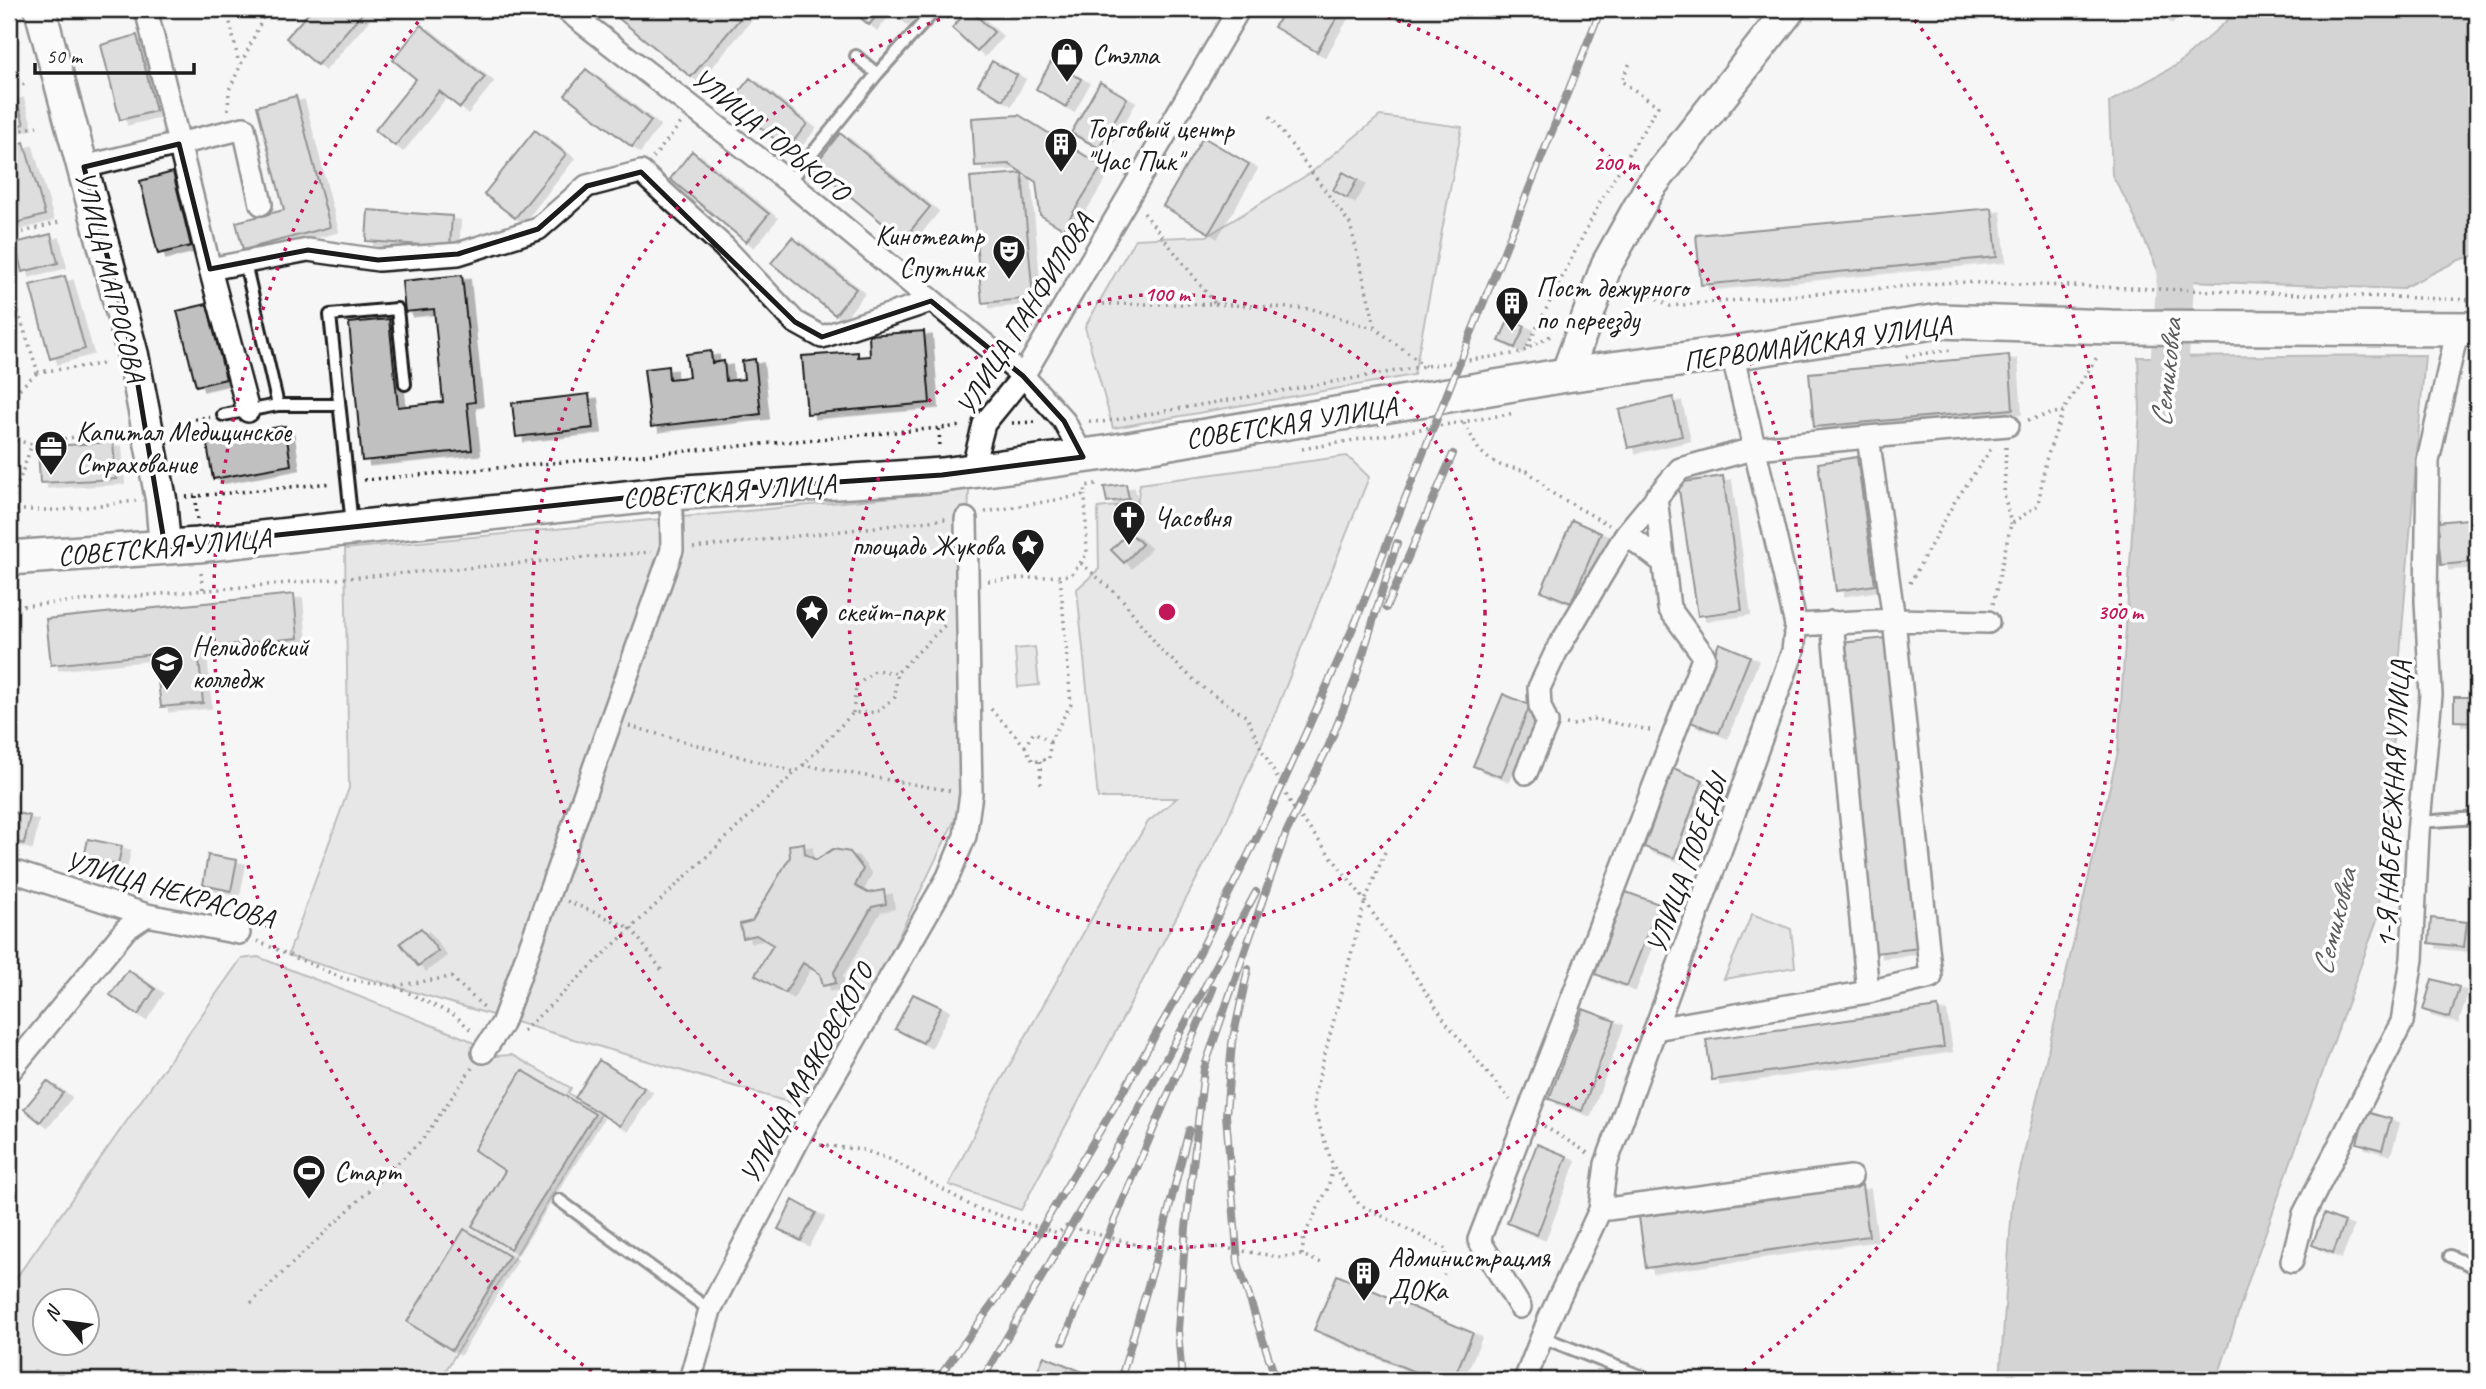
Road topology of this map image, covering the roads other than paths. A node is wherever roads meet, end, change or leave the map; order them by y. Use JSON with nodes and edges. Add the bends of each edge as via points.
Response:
{"nodes":[{"id":1,"x":40,"y":9,"type":"edge"},
{"id":2,"x":146,"y":9,"type":"edge"},
{"id":3,"x":565,"y":9,"type":"edge"},
{"id":4,"x":936,"y":9,"type":"edge"},
{"id":5,"x":1239,"y":9,"type":"edge"},
{"id":6,"x":1790,"y":9,"type":"edge"},
{"id":7,"x":856,"y":56,"type":"dead end"},
{"id":8,"x":877,"y":74,"type":"junction"},
{"id":9,"x":179,"y":144,"type":"junction"},
{"id":10,"x":84,"y":167,"type":"junction"},
{"id":11,"x":789,"y":182,"type":"junction"},
{"id":12,"x":261,"y":204,"type":"dead end"},
{"id":13,"x":245,"y":262,"type":"junction"},
{"id":14,"x":210,"y":269,"type":"junction"},
{"id":15,"x":931,"y":301,"type":"junction"},
{"id":16,"x":2468,"y":329,"type":"edge"},
{"id":17,"x":1732,"y":353,"type":"junction"},
{"id":18,"x":1566,"y":374,"type":"junction"},
{"id":19,"x":1023,"y":376,"type":"junction"},
{"id":20,"x":405,"y":384,"type":"dead end"},
{"id":21,"x":1445,"y":397,"type":"joint"},
{"id":22,"x":278,"y":405,"type":"junction"},
{"id":23,"x":339,"y":405,"type":"junction"},
{"id":24,"x":248,"y":411,"type":"junction"},
{"id":25,"x":223,"y":415,"type":"road end"},
{"id":26,"x":2008,"y":425,"type":"road end"},
{"id":27,"x":1868,"y":437,"type":"junction"},
{"id":28,"x":1756,"y":448,"type":"junction"},
{"id":29,"x":1083,"y":457,"type":"junction"},
{"id":30,"x":972,"y":470,"type":"junction"},
{"id":31,"x":671,"y":492,"type":"junction"},
{"id":32,"x":1656,"y":497,"type":"junction"},
{"id":33,"x":966,"y":517,"type":"road end"},
{"id":34,"x":352,"y":528,"type":"junction"},
{"id":35,"x":1626,"y":534,"type":"junction"},
{"id":36,"x":165,"y":547,"type":"junction"},
{"id":37,"x":9,"y":558,"type":"edge"},
{"id":38,"x":1664,"y":563,"type":"junction"},
{"id":39,"x":1894,"y":620,"type":"junction"},
{"id":40,"x":1832,"y":622,"type":"junction"},
{"id":41,"x":1988,"y":622,"type":"road end"},
{"id":42,"x":1796,"y":625,"type":"junction"},
{"id":43,"x":1526,"y":773,"type":"dead end"},
{"id":44,"x":2477,"y":818,"type":"edge"},
{"id":45,"x":2419,"y":822,"type":"junction"},
{"id":46,"x":9,"y":870,"type":"edge"},
{"id":47,"x":148,"y":915,"type":"junction"},
{"id":48,"x":239,"y":933,"type":"road end"},
{"id":49,"x":1868,"y":992,"type":"junction"},
{"id":50,"x":1655,"y":1030,"type":"junction"},
{"id":51,"x":485,"y":1049,"type":"road end"},
{"id":52,"x":9,"y":1072,"type":"edge"},
{"id":53,"x":1851,"y":1178,"type":"dead end"},
{"id":54,"x":559,"y":1200,"type":"dead end"},
{"id":55,"x":1600,"y":1210,"type":"junction"},
{"id":56,"x":2450,"y":1256,"type":"dead end"},
{"id":57,"x":2292,"y":1261,"type":"dead end"},
{"id":58,"x":2477,"y":1268,"type":"edge"},
{"id":59,"x":1520,"y":1307,"type":"dead end"},
{"id":60,"x":710,"y":1310,"type":"junction"},
{"id":61,"x":1542,"y":1337,"type":"junction"},
{"id":62,"x":690,"y":1380,"type":"edge"},
{"id":63,"x":1525,"y":1380,"type":"edge"},
{"id":64,"x":1650,"y":1380,"type":"edge"}],
"edges":[{"from":1,"to":10,"type":"main road","name":"УЛИЦА МАТРОСОВА"},
{"from":2,"to":9,"type":"street"},
{"from":3,"to":11,"type":"street","name":"УЛИЦА ГОРЬКОГО"},
{"from":4,"to":8,"type":"lane"},
{"from":5,"to":19,"type":"street","name":"УЛИЦА ПАНФИЛОВА"},
{"from":6,"to":18,"type":"main road","via":[[1650,187],[1607,264]]},
{"from":7,"to":8,"type":"lane"},
{"from":8,"to":11,"type":"lane"},
{"from":9,"to":10,"type":"street"},
{"from":9,"to":12,"type":"street","via":[[244,128]]},
{"from":9,"to":14,"type":"street"},
{"from":10,"to":36,"type":"main road","name":"УЛИЦА МАТРОСОВА","via":[[133,355],[161,499]]},
{"from":11,"to":15,"type":"street","name":"УЛИЦА ГОРЬКОГО"},
{"from":13,"to":14,"type":"street"},
{"from":13,"to":15,"type":"street","via":[[308,250],[378,260],[458,254],[538,229],[587,186],[641,172],[724,247],[795,322],[822,337]]},
{"from":13,"to":22,"type":"lane"},
{"from":14,"to":24,"type":"street"},
{"from":15,"to":19,"type":"street","name":"УЛИЦА ГОРЬКОГО"},
{"from":16,"to":17,"type":"main road","name":"ПЕРВОМАЙСКАЯ УЛИЦА","via":[[2234,327],[2108,335],[1940,321]]},
{"from":16,"to":45,"type":"street","name":"1-Я НАБЕРЕЖНАЯ УЛИЦА","via":[[2427,461],[2431,695]]},
{"from":17,"to":18,"type":"main road","name":"ПЕРВОМАЙСКАЯ УЛИЦА"},
{"from":17,"to":28,"type":"street","name":"УЛИЦА ПОБЕДЫ"},
{"from":18,"to":21,"type":"main road","name":"ПЕРВОМАЙСКАЯ УЛИЦА"},
{"from":19,"to":29,"type":"street","name":"УЛИЦА ГОРЬКОГО","via":[[1064,421]]},
{"from":19,"to":30,"type":"street","name":"УЛИЦА ПАНФИЛОВА","via":[[984,424]]},
{"from":20,"to":23,"type":"lane","via":[[397,309],[330,315]]},
{"from":21,"to":29,"type":"main road","name":"СОВЕТСКАЯ УЛИЦА"},
{"from":22,"to":23,"type":"lane"},
{"from":22,"to":24,"type":"lane"},
{"from":23,"to":34,"type":"lane"},
{"from":24,"to":25,"type":"lane"},
{"from":26,"to":27,"type":"street"},
{"from":27,"to":28,"type":"street"},
{"from":27,"to":39,"type":"street"},
{"from":28,"to":32,"type":"street","via":[[1680,469]]},
{"from":28,"to":42,"type":"street","name":"УЛИЦА ПОБЕДЫ"},
{"from":29,"to":30,"type":"main road","name":"СОВЕТСКАЯ УЛИЦА"},
{"from":30,"to":31,"type":"main road","name":"СОВЕТСКАЯ УЛИЦА"},
{"from":31,"to":34,"type":"main road","name":"СОВЕТСКАЯ УЛИЦА"},
{"from":31,"to":51,"type":"street","via":[[672,550],[502,1024]]},
{"from":32,"to":35,"type":"street"},
{"from":32,"to":38,"type":"street"},
{"from":33,"to":60,"type":"street","name":"УЛИЦА МАЯКОВСКОГО","via":[[971,794],[965,836],[948,877],[797,1142]]},
{"from":34,"to":36,"type":"main road","name":"СОВЕТСКАЯ УЛИЦА"},
{"from":35,"to":38,"type":"street"},
{"from":35,"to":43,"type":"street","via":[[1539,688],[1547,723]]},
{"from":36,"to":37,"type":"main road","name":"СОВЕТСКАЯ УЛИЦА"},
{"from":38,"to":59,"type":"street","via":[[1669,608],[1704,656],[1479,1240]]},
{"from":39,"to":40,"type":"street"},
{"from":39,"to":41,"type":"street"},
{"from":39,"to":49,"type":"street","via":[[1931,977]]},
{"from":40,"to":42,"type":"street"},
{"from":40,"to":49,"type":"street"},
{"from":42,"to":50,"type":"street","name":"УЛИЦА ПОБЕДЫ","via":[[1793,650]]},
{"from":44,"to":45,"type":"lane"},
{"from":45,"to":57,"type":"street","name":"1-Я НАБЕРЕЖНАЯ УЛИЦА","via":[[2412,960],[2402,1022],[2304,1214]]},
{"from":46,"to":47,"type":"street","name":"УЛИЦА НЕКРАСОВА"},
{"from":47,"to":48,"type":"street","name":"УЛИЦА НЕКРАСОВА"},
{"from":47,"to":52,"type":"street","via":[[126,929]]},
{"from":49,"to":50,"type":"street"},
{"from":50,"to":55,"type":"street","name":"УЛИЦА ПОБЕДЫ","via":[[1606,1164]]},
{"from":53,"to":55,"type":"street"},
{"from":54,"to":60,"type":"lane"},
{"from":55,"to":61,"type":"street","name":"УЛИЦА ПОБЕДЫ"},
{"from":56,"to":58,"type":"lane"},
{"from":60,"to":62,"type":"street","name":"УЛИЦА МАЯКОВСКОГО"},
{"from":61,"to":63,"type":"street","name":"УЛИЦА ПОБЕДЫ"},
{"from":61,"to":64,"type":"lane"}]}
